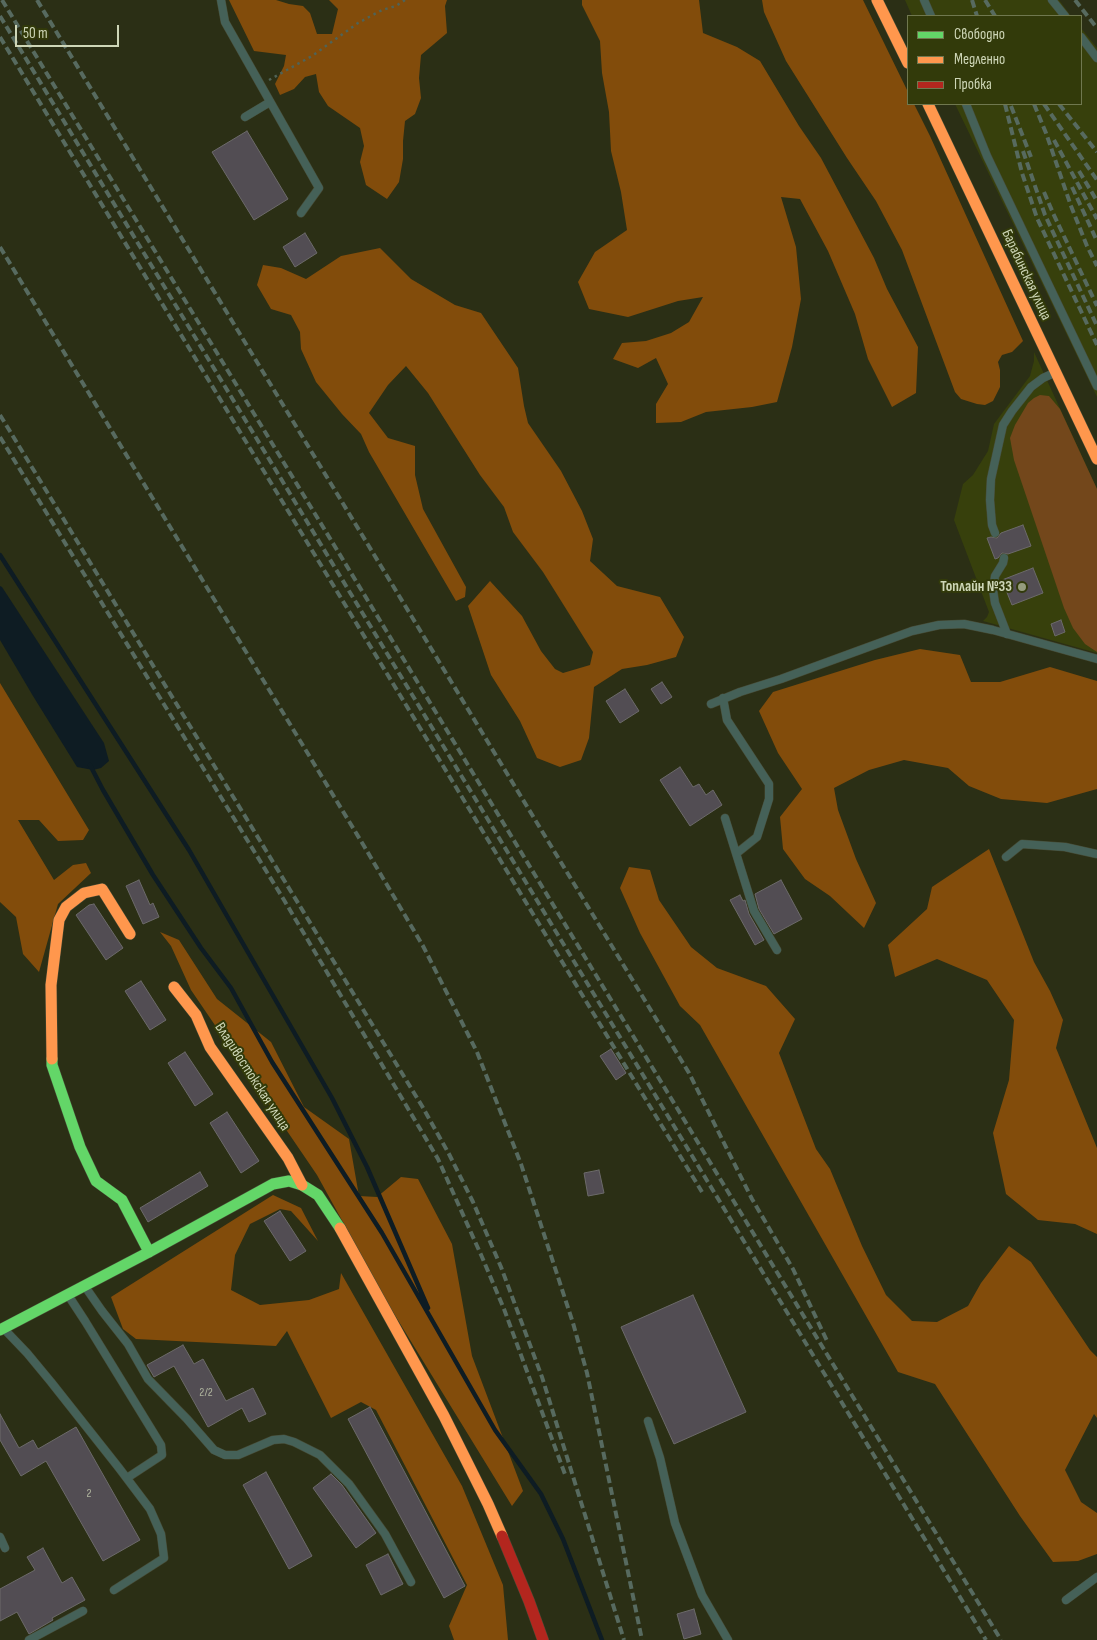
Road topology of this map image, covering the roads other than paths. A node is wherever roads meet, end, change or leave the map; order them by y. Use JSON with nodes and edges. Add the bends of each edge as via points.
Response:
{"nodes":[{"id":1,"x":222,"y":0,"type":"edge"},
{"id":2,"x":877,"y":0,"type":"edge"},
{"id":3,"x":924,"y":0,"type":"edge"},
{"id":4,"x":1052,"y":0,"type":"edge"},
{"id":5,"x":931,"y":15,"type":"edge"},
{"id":6,"x":1064,"y":15,"type":"edge"},
{"id":7,"x":1082,"y":38,"type":"edge"},
{"id":8,"x":1097,"y":58,"type":"edge"},
{"id":9,"x":907,"y":61,"type":"edge"},
{"id":10,"x":270,"y":102,"type":"junction"},
{"id":11,"x":928,"y":105,"type":"edge"},
{"id":12,"x":966,"y":105,"type":"edge"},
{"id":13,"x":244,"y":117,"type":"dead end"},
{"id":14,"x":301,"y":213,"type":"dead end"},
{"id":15,"x":1056,"y":372,"type":"junction"},
{"id":16,"x":1097,"y":386,"type":"edge"},
{"id":17,"x":1097,"y":459,"type":"edge"},
{"id":18,"x":995,"y":533,"type":"dead end"},
{"id":19,"x":1004,"y":558,"type":"dead end"},
{"id":20,"x":1007,"y":634,"type":"junction"},
{"id":21,"x":1097,"y":659,"type":"edge"},
{"id":22,"x":723,"y":698,"type":"junction"},
{"id":23,"x":712,"y":704,"type":"dead end"},
{"id":24,"x":725,"y":818,"type":"dead end"},
{"id":25,"x":737,"y":853,"type":"junction"},
{"id":26,"x":1097,"y":854,"type":"edge"},
{"id":27,"x":1006,"y":857,"type":"dead end"},
{"id":28,"x":130,"y":934,"type":"dead end"},
{"id":29,"x":777,"y":950,"type":"dead end"},
{"id":30,"x":174,"y":987,"type":"dead end"},
{"id":31,"x":302,"y":1185,"type":"junction"},
{"id":32,"x":150,"y":1252,"type":"junction"},
{"id":33,"x":85,"y":1286,"type":"junction"},
{"id":34,"x":68,"y":1295,"type":"junction"},
{"id":35,"x":2,"y":1329,"type":"edge"},
{"id":36,"x":648,"y":1421,"type":"dead end"},
{"id":37,"x":127,"y":1478,"type":"junction"},
{"id":38,"x":0,"y":1536,"type":"edge"},
{"id":39,"x":4,"y":1548,"type":"dead end"},
{"id":40,"x":1097,"y":1577,"type":"edge"},
{"id":41,"x":411,"y":1582,"type":"dead end"},
{"id":42,"x":114,"y":1590,"type":"dead end"},
{"id":43,"x":1066,"y":1600,"type":"dead end"},
{"id":44,"x":83,"y":1611,"type":"dead end"},
{"id":45,"x":29,"y":1640,"type":"edge"},
{"id":46,"x":543,"y":1640,"type":"edge"},
{"id":47,"x":728,"y":1640,"type":"edge"}],
"edges":[{"from":1,"to":10,"type":"lane","via":[[225,22]]},
{"from":2,"to":9,"type":"street"},
{"from":3,"to":5,"type":"lane"},
{"from":4,"to":6,"type":"lane"},
{"from":7,"to":8,"type":"lane"},
{"from":10,"to":13,"type":"lane"},
{"from":10,"to":14,"type":"lane","via":[[319,188]]},
{"from":11,"to":15,"type":"street","name":"Барабинская улица"},
{"from":12,"to":16,"type":"lane","via":[[987,156]]},
{"from":15,"to":17,"type":"street","name":"Барабинская улица"},
{"from":15,"to":18,"type":"lane","via":[[1031,387],[1004,425],[991,479],[990,500]]},
{"from":19,"to":20,"type":"lane","via":[[995,576],[993,590]]},
{"from":20,"to":21,"type":"lane"},
{"from":20,"to":22,"type":"lane","via":[[964,624],[912,631]]},
{"from":22,"to":23,"type":"lane"},
{"from":22,"to":25,"type":"lane","via":[[727,720],[769,784],[769,799],[757,837]]},
{"from":24,"to":25,"type":"lane"},
{"from":25,"to":29,"type":"lane","via":[[754,911]]},
{"from":26,"to":27,"type":"lane","via":[[1065,847],[1022,844]]},
{"from":28,"to":32,"type":"street","via":[[102,889],[84,893],[66,907],[59,920],[51,985],[52,1065],[80,1148],[96,1181],[122,1200]]},
{"from":30,"to":31,"type":"street","name":"Владивостокская улица","via":[[196,1015],[210,1046],[288,1158]]},
{"from":31,"to":32,"type":"street","via":[[289,1180],[273,1184]]},
{"from":31,"to":46,"type":"street","via":[[318,1195],[332,1214],[444,1416],[488,1504]]},
{"from":32,"to":33,"type":"street"},
{"from":33,"to":34,"type":"street"},
{"from":33,"to":41,"type":"lane","via":[[128,1344],[148,1379],[214,1450],[238,1455],[273,1440],[284,1439],[320,1455],[349,1484],[385,1534]]},
{"from":34,"to":35,"type":"street"},
{"from":34,"to":37,"type":"lane","via":[[161,1445],[162,1455]]},
{"from":35,"to":37,"type":"lane","via":[[27,1352]]},
{"from":36,"to":47,"type":"lane","via":[[675,1523],[702,1595]]},
{"from":37,"to":42,"type":"lane","via":[[150,1509],[161,1534],[164,1558]]},
{"from":38,"to":39,"type":"lane"},
{"from":40,"to":43,"type":"lane"},
{"from":44,"to":45,"type":"lane"}]}
